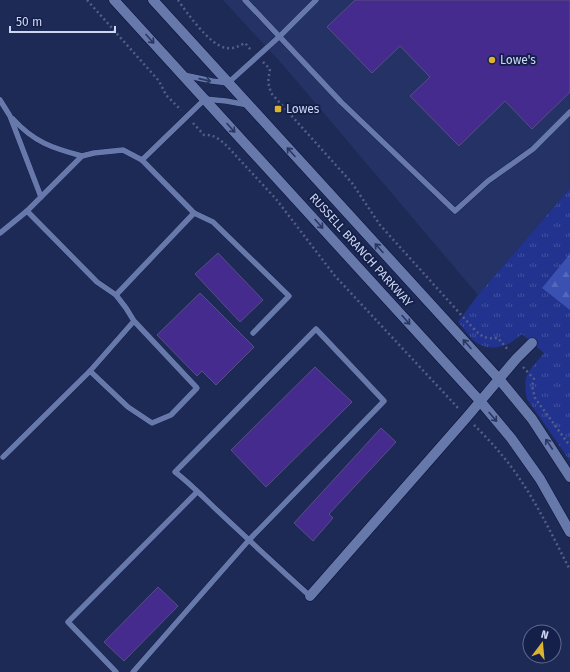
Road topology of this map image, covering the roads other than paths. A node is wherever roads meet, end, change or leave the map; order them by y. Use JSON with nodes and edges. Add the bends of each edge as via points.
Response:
{"nodes":[{"id":1,"x":114,"y":0,"type":"edge"},
{"id":2,"x":153,"y":0,"type":"edge"},
{"id":3,"x":245,"y":0,"type":"edge"},
{"id":4,"x":316,"y":0,"type":"edge"},
{"id":5,"x":280,"y":36,"type":"junction"},
{"id":6,"x":183,"y":75,"type":"junction"},
{"id":7,"x":228,"y":83,"type":"junction"},
{"id":8,"x":205,"y":99,"type":"junction"},
{"id":9,"x":0,"y":100,"type":"edge"},
{"id":10,"x":249,"y":106,"type":"junction"},
{"id":11,"x":570,"y":112,"type":"edge"},
{"id":12,"x":10,"y":116,"type":"junction"},
{"id":13,"x":82,"y":156,"type":"junction"},
{"id":14,"x":142,"y":160,"type":"junction"},
{"id":15,"x":41,"y":197,"type":"junction"},
{"id":16,"x":27,"y":211,"type":"junction"},
{"id":17,"x":194,"y":213,"type":"junction"},
{"id":18,"x":0,"y":233,"type":"edge"},
{"id":19,"x":116,"y":295,"type":"junction"},
{"id":20,"x":134,"y":321,"type":"junction"},
{"id":21,"x":253,"y":333,"type":"dead end"},
{"id":22,"x":532,"y":343,"type":"dead end"},
{"id":23,"x":90,"y":371,"type":"junction"},
{"id":24,"x":499,"y":379,"type":"junction"},
{"id":25,"x":480,"y":401,"type":"junction"},
{"id":26,"x":3,"y":457,"type":"dead end"},
{"id":27,"x":570,"y":477,"type":"edge"},
{"id":28,"x":197,"y":492,"type":"junction"},
{"id":29,"x":570,"y":532,"type":"edge"},
{"id":30,"x":249,"y":540,"type":"junction"},
{"id":31,"x":310,"y":596,"type":"joint"},
{"id":32,"x":116,"y":672,"type":"edge"},
{"id":33,"x":133,"y":672,"type":"edge"}],
"edges":[{"from":1,"to":6,"type":"main road","name":"RUSSELL BRANCH PARKWAY","one_way":true},
{"from":2,"to":7,"type":"main road","name":"RUSSELL BRANCH PARKWAY"},
{"from":3,"to":5,"type":"lane"},
{"from":4,"to":5,"type":"lane"},
{"from":5,"to":7,"type":"lane"},
{"from":5,"to":11,"type":"lane","via":[[341,102],[455,211],[488,181],[533,149]]},
{"from":6,"to":7,"type":"lane","one_way":true},
{"from":6,"to":8,"type":"main road","name":"RUSSELL BRANCH PARKWAY"},
{"from":7,"to":10,"type":"main road","name":"RUSSELL BRANCH PARKWAY"},
{"from":8,"to":10,"type":"lane"},
{"from":8,"to":14,"type":"lane"},
{"from":8,"to":25,"type":"main road","name":"RUSSELL BRANCH PARKWAY","one_way":true},
{"from":9,"to":12,"type":"lane"},
{"from":24,"to":10,"type":"main road","name":"RUSSELL BRANCH PARKWAY","one_way":true},
{"from":12,"to":13,"type":"lane","via":[[24,131],[39,141]]},
{"from":12,"to":15,"type":"lane"},
{"from":13,"to":14,"type":"lane","via":[[123,150]]},
{"from":13,"to":15,"type":"lane"},
{"from":14,"to":17,"type":"lane"},
{"from":15,"to":16,"type":"lane"},
{"from":16,"to":18,"type":"lane"},
{"from":16,"to":19,"type":"lane","via":[[97,282]]},
{"from":17,"to":19,"type":"lane"},
{"from":17,"to":21,"type":"lane","via":[[213,222],[289,296]]},
{"from":19,"to":20,"type":"lane"},
{"from":20,"to":23,"type":"lane"},
{"from":20,"to":23,"type":"lane","via":[[197,388],[171,415],[152,423],[128,407]]},
{"from":22,"to":24,"type":"main road"},
{"from":23,"to":26,"type":"lane"},
{"from":24,"to":25,"type":"main road"},
{"from":27,"to":24,"type":"main road","name":"RUSSELL BRANCH PARKWAY","one_way":true,"via":[[532,419]]},
{"from":25,"to":29,"type":"main road","name":"RUSSELL BRANCH PARKWAY","one_way":true,"via":[[511,438],[540,479]]},
{"from":25,"to":31,"type":"main road"},
{"from":28,"to":30,"type":"lane"},
{"from":28,"to":30,"type":"lane","via":[[175,472],[316,329],[384,401]]},
{"from":28,"to":32,"type":"lane","via":[[68,622]]},
{"from":30,"to":31,"type":"lane"},
{"from":30,"to":33,"type":"lane"}]}
